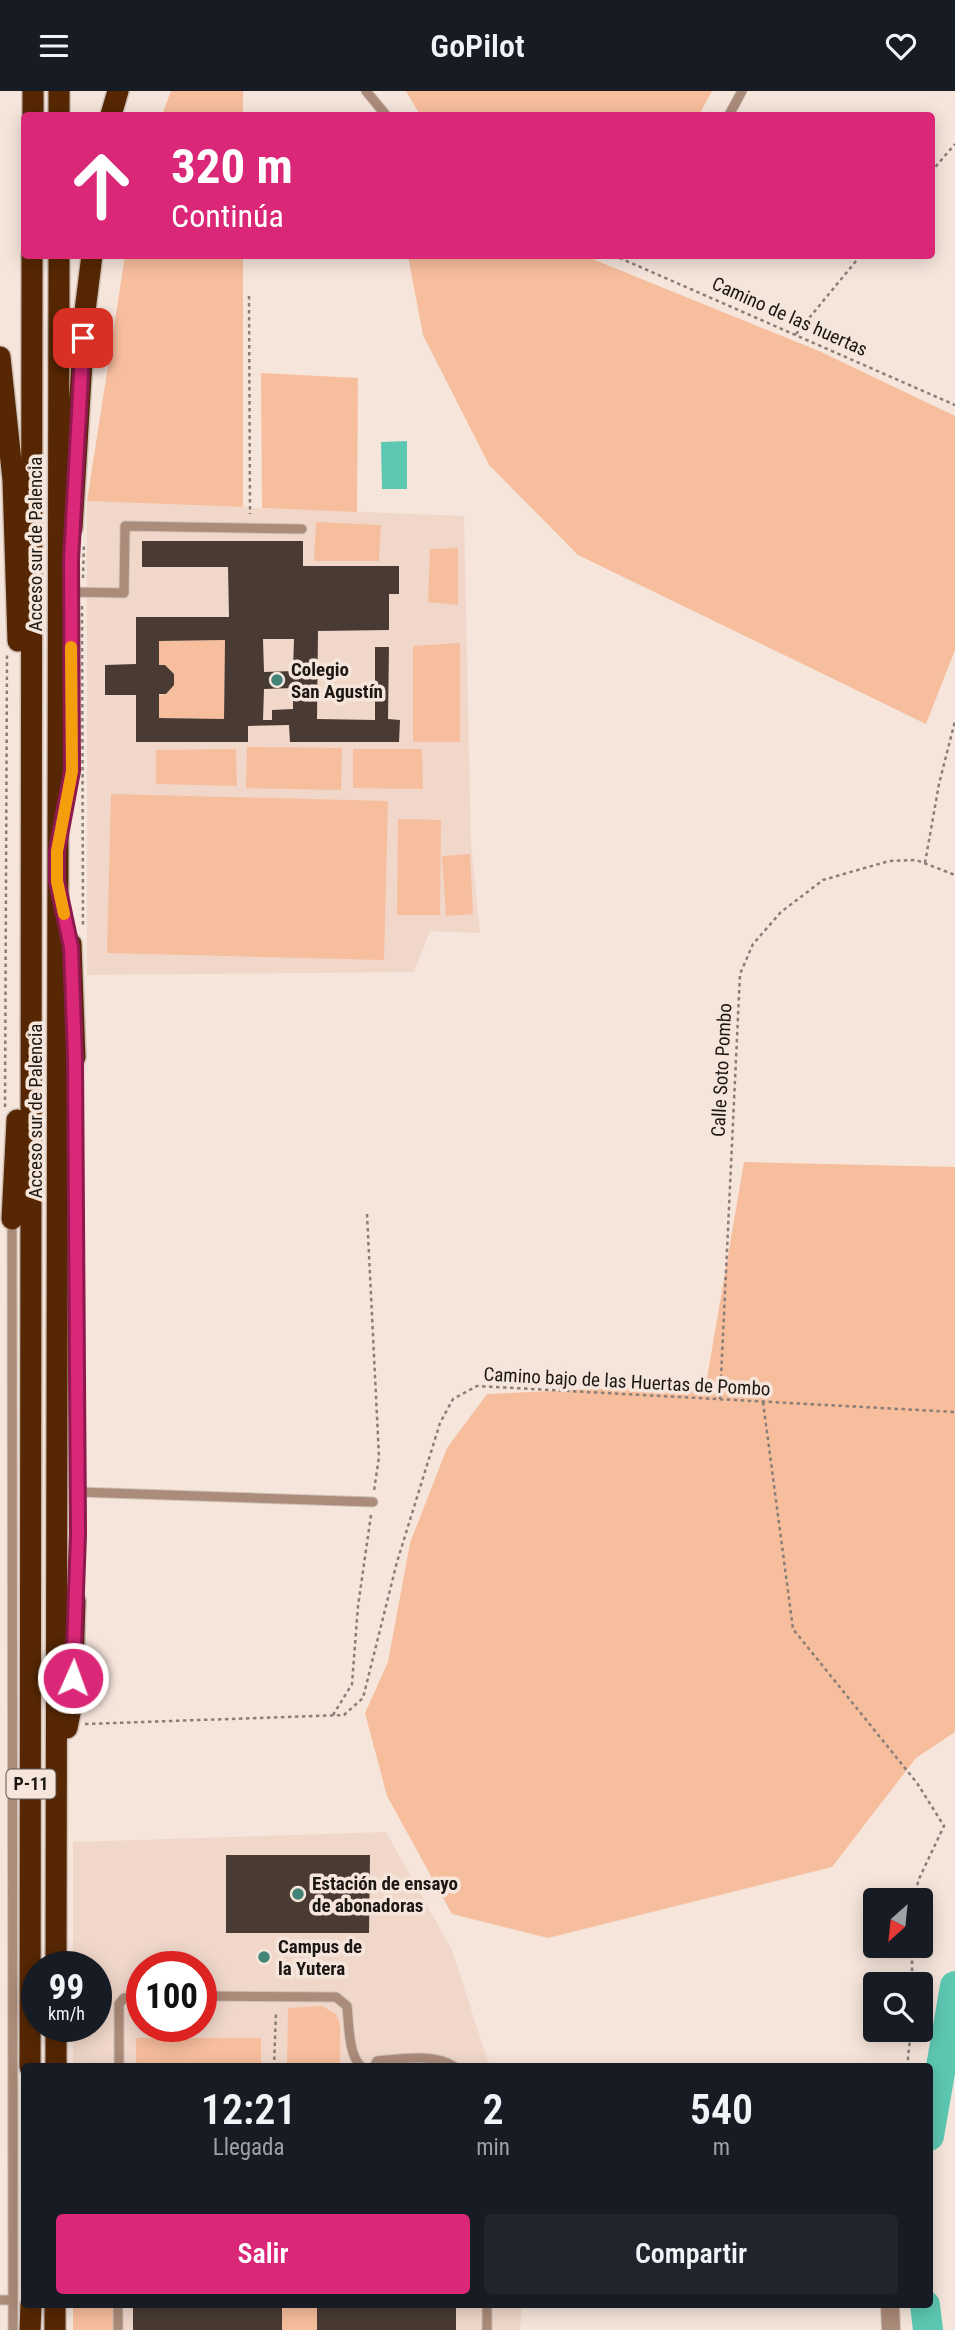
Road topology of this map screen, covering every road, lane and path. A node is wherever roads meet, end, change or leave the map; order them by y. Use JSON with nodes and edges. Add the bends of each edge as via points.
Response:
{"nodes":[{"id":1,"x":33,"y":91,"type":"edge"},
{"id":2,"x":59,"y":91,"type":"edge"},
{"id":3,"x":118,"y":91,"type":"edge"},
{"id":4,"x":366,"y":91,"type":"edge"},
{"id":5,"x":742,"y":91,"type":"edge"},
{"id":6,"x":33,"y":112,"type":"edge"},
{"id":7,"x":59,"y":112,"type":"edge"},
{"id":8,"x":112,"y":112,"type":"edge"},
{"id":9,"x":384,"y":112,"type":"edge"},
{"id":10,"x":731,"y":112,"type":"edge"},
{"id":11,"x":955,"y":144,"type":"edge"},
{"id":12,"x":935,"y":167,"type":"edge"},
{"id":13,"x":32,"y":259,"type":"edge"},
{"id":14,"x":59,"y":259,"type":"edge"},
{"id":15,"x":92,"y":259,"type":"edge"},
{"id":16,"x":622,"y":259,"type":"edge"},
{"id":17,"x":859,"y":259,"type":"edge"},
{"id":18,"x":249,"y":296,"type":"dead end"},
{"id":19,"x":796,"y":334,"type":"junction"},
{"id":20,"x":0,"y":357,"type":"edge"},
{"id":21,"x":955,"y":405,"type":"edge"},
{"id":22,"x":252,"y":528,"type":"junction"},
{"id":23,"x":302,"y":529,"type":"dead end"},
{"id":24,"x":71,"y":592,"type":"junction"},
{"id":25,"x":955,"y":721,"type":"edge"},
{"id":26,"x":57,"y":851,"type":"junction"},
{"id":27,"x":925,"y":863,"type":"junction"},
{"id":28,"x":955,"y":875,"type":"edge"},
{"id":29,"x":57,"y":881,"type":"junction"},
{"id":30,"x":32,"y":956,"type":"junction"},
{"id":31,"x":75,"y":1057,"type":"joint"},
{"id":32,"x":366,"y":1214,"type":"dead end"},
{"id":33,"x":12,"y":1219,"type":"joint"},
{"id":34,"x":12,"y":1369,"type":"junction"},
{"id":35,"x":0,"y":1370,"type":"edge"},
{"id":36,"x":720,"y":1399,"type":"junction"},
{"id":37,"x":763,"y":1402,"type":"junction"},
{"id":38,"x":955,"y":1412,"type":"edge"},
{"id":39,"x":78,"y":1492,"type":"junction"},
{"id":40,"x":373,"y":1501,"type":"junction"},
{"id":41,"x":75,"y":1601,"type":"joint"},
{"id":42,"x":333,"y":1715,"type":"junction"},
{"id":43,"x":68,"y":1724,"type":"junction"},
{"id":44,"x":57,"y":1789,"type":"junction"},
{"id":45,"x":917,"y":1888,"type":"edge"},
{"id":46,"x":56,"y":1951,"type":"edge"},
{"id":47,"x":217,"y":1996,"type":"edge"},
{"id":48,"x":276,"y":1997,"type":"junction"},
{"id":49,"x":126,"y":1998,"type":"edge"},
{"id":50,"x":56,"y":2042,"type":"edge"},
{"id":51,"x":910,"y":2042,"type":"edge"},
{"id":52,"x":30,"y":2063,"type":"edge"},
{"id":53,"x":56,"y":2063,"type":"edge"},
{"id":54,"x":119,"y":2063,"type":"edge"},
{"id":55,"x":274,"y":2063,"type":"edge"},
{"id":56,"x":359,"y":2063,"type":"edge"},
{"id":57,"x":376,"y":2063,"type":"edge"},
{"id":58,"x":450,"y":2063,"type":"edge"},
{"id":59,"x":907,"y":2063,"type":"edge"},
{"id":60,"x":21,"y":2210,"type":"edge"},
{"id":61,"x":0,"y":2300,"type":"edge"},
{"id":62,"x":21,"y":2303,"type":"edge"},
{"id":63,"x":21,"y":2306,"type":"edge"},
{"id":64,"x":23,"y":2308,"type":"edge"},
{"id":65,"x":55,"y":2308,"type":"edge"},
{"id":66,"x":118,"y":2308,"type":"edge"},
{"id":67,"x":487,"y":2308,"type":"edge"},
{"id":68,"x":890,"y":2308,"type":"edge"},
{"id":69,"x":13,"y":2330,"type":"edge"},
{"id":70,"x":30,"y":2330,"type":"edge"},
{"id":71,"x":55,"y":2330,"type":"edge"},
{"id":72,"x":118,"y":2330,"type":"edge"},
{"id":73,"x":488,"y":2330,"type":"edge"},
{"id":74,"x":891,"y":2330,"type":"edge"}],
"edges":[{"from":1,"to":6,"type":"highway"},
{"from":2,"to":7,"type":"highway"},
{"from":3,"to":8,"type":"highway"},
{"from":4,"to":9,"type":"lane"},
{"from":5,"to":10,"type":"lane"},
{"from":11,"to":12,"type":"path"},
{"from":13,"to":30,"type":"highway","name":"Acceso sur de Palencia","number":"P-11"},
{"from":14,"to":26,"type":"highway","name":"Acceso sur de Palencia","number":"P-11"},
{"from":15,"to":24,"type":"highway","via":[[74,470]]},
{"from":16,"to":19,"type":"path","name":"Camino de las huertas"},
{"from":17,"to":19,"type":"path"},
{"from":18,"to":22,"type":"path","via":[[248,499]]},
{"from":19,"to":21,"type":"path","name":"Camino de las huertas"},
{"from":20,"to":30,"type":"highway","via":[[14,504],[18,867]]},
{"from":22,"to":23,"type":"lane"},
{"from":22,"to":24,"type":"lane","via":[[125,526],[124,593]]},
{"from":24,"to":26,"type":"highway","via":[[72,771]]},
{"from":25,"to":27,"type":"path"},
{"from":26,"to":29,"type":"highway","name":"Acceso sur de Palencia","number":"P-11"},
{"from":27,"to":28,"type":"path","name":"Calle Soto Pombo"},
{"from":27,"to":36,"type":"path","name":"Calle Soto Pombo","via":[[889,861],[823,880],[781,912],[752,944],[740,974]]},
{"from":29,"to":31,"type":"highway","via":[[71,947]]},
{"from":29,"to":44,"type":"highway","name":"Acceso sur de Palencia","number":"P-11"},
{"from":30,"to":33,"type":"highway","via":[[20,1052]]},
{"from":30,"to":52,"type":"highway","name":"Acceso sur de Palencia","number":"P-11"},
{"from":31,"to":39,"type":"lane"},
{"from":32,"to":40,"type":"path","via":[[379,1457]]},
{"from":33,"to":34,"type":"lane"},
{"from":34,"to":35,"type":"lane"},
{"from":34,"to":60,"type":"lane"},
{"from":36,"to":37,"type":"path","name":"Camino bajo de las Huertas de Pombo"},
{"from":36,"to":42,"type":"path","name":"Camino bajo de las Huertas de Pombo","via":[[477,1386],[453,1399],[440,1423],[397,1562],[363,1698],[344,1715]]},
{"from":37,"to":38,"type":"path","name":"Camino bajo de las Huertas de Pombo"},
{"from":37,"to":45,"type":"path","via":[[793,1629],[916,1783],[944,1826]]},
{"from":39,"to":40,"type":"lane"},
{"from":39,"to":41,"type":"lane"},
{"from":40,"to":42,"type":"path","via":[[352,1684]]},
{"from":41,"to":43,"type":"highway"},
{"from":42,"to":43,"type":"path","name":"Camino bajo de las Huertas de Pombo"},
{"from":43,"to":44,"type":"highway"},
{"from":44,"to":46,"type":"highway","name":"Acceso sur de Palencia","number":"P-11"},
{"from":47,"to":48,"type":"lane"},
{"from":48,"to":55,"type":"path"},
{"from":48,"to":56,"type":"lane","via":[[336,1997],[347,2006],[354,2056]]},
{"from":49,"to":54,"type":"lane","via":[[119,2004]]},
{"from":50,"to":53,"type":"highway"},
{"from":51,"to":59,"type":"path"},
{"from":57,"to":58,"type":"lane","via":[[428,2059]]},
{"from":61,"to":62,"type":"lane"},
{"from":63,"to":69,"type":"lane"},
{"from":64,"to":70,"type":"highway"},
{"from":65,"to":71,"type":"highway"},
{"from":66,"to":72,"type":"lane"},
{"from":67,"to":73,"type":"lane"},
{"from":68,"to":74,"type":"street"}]}
